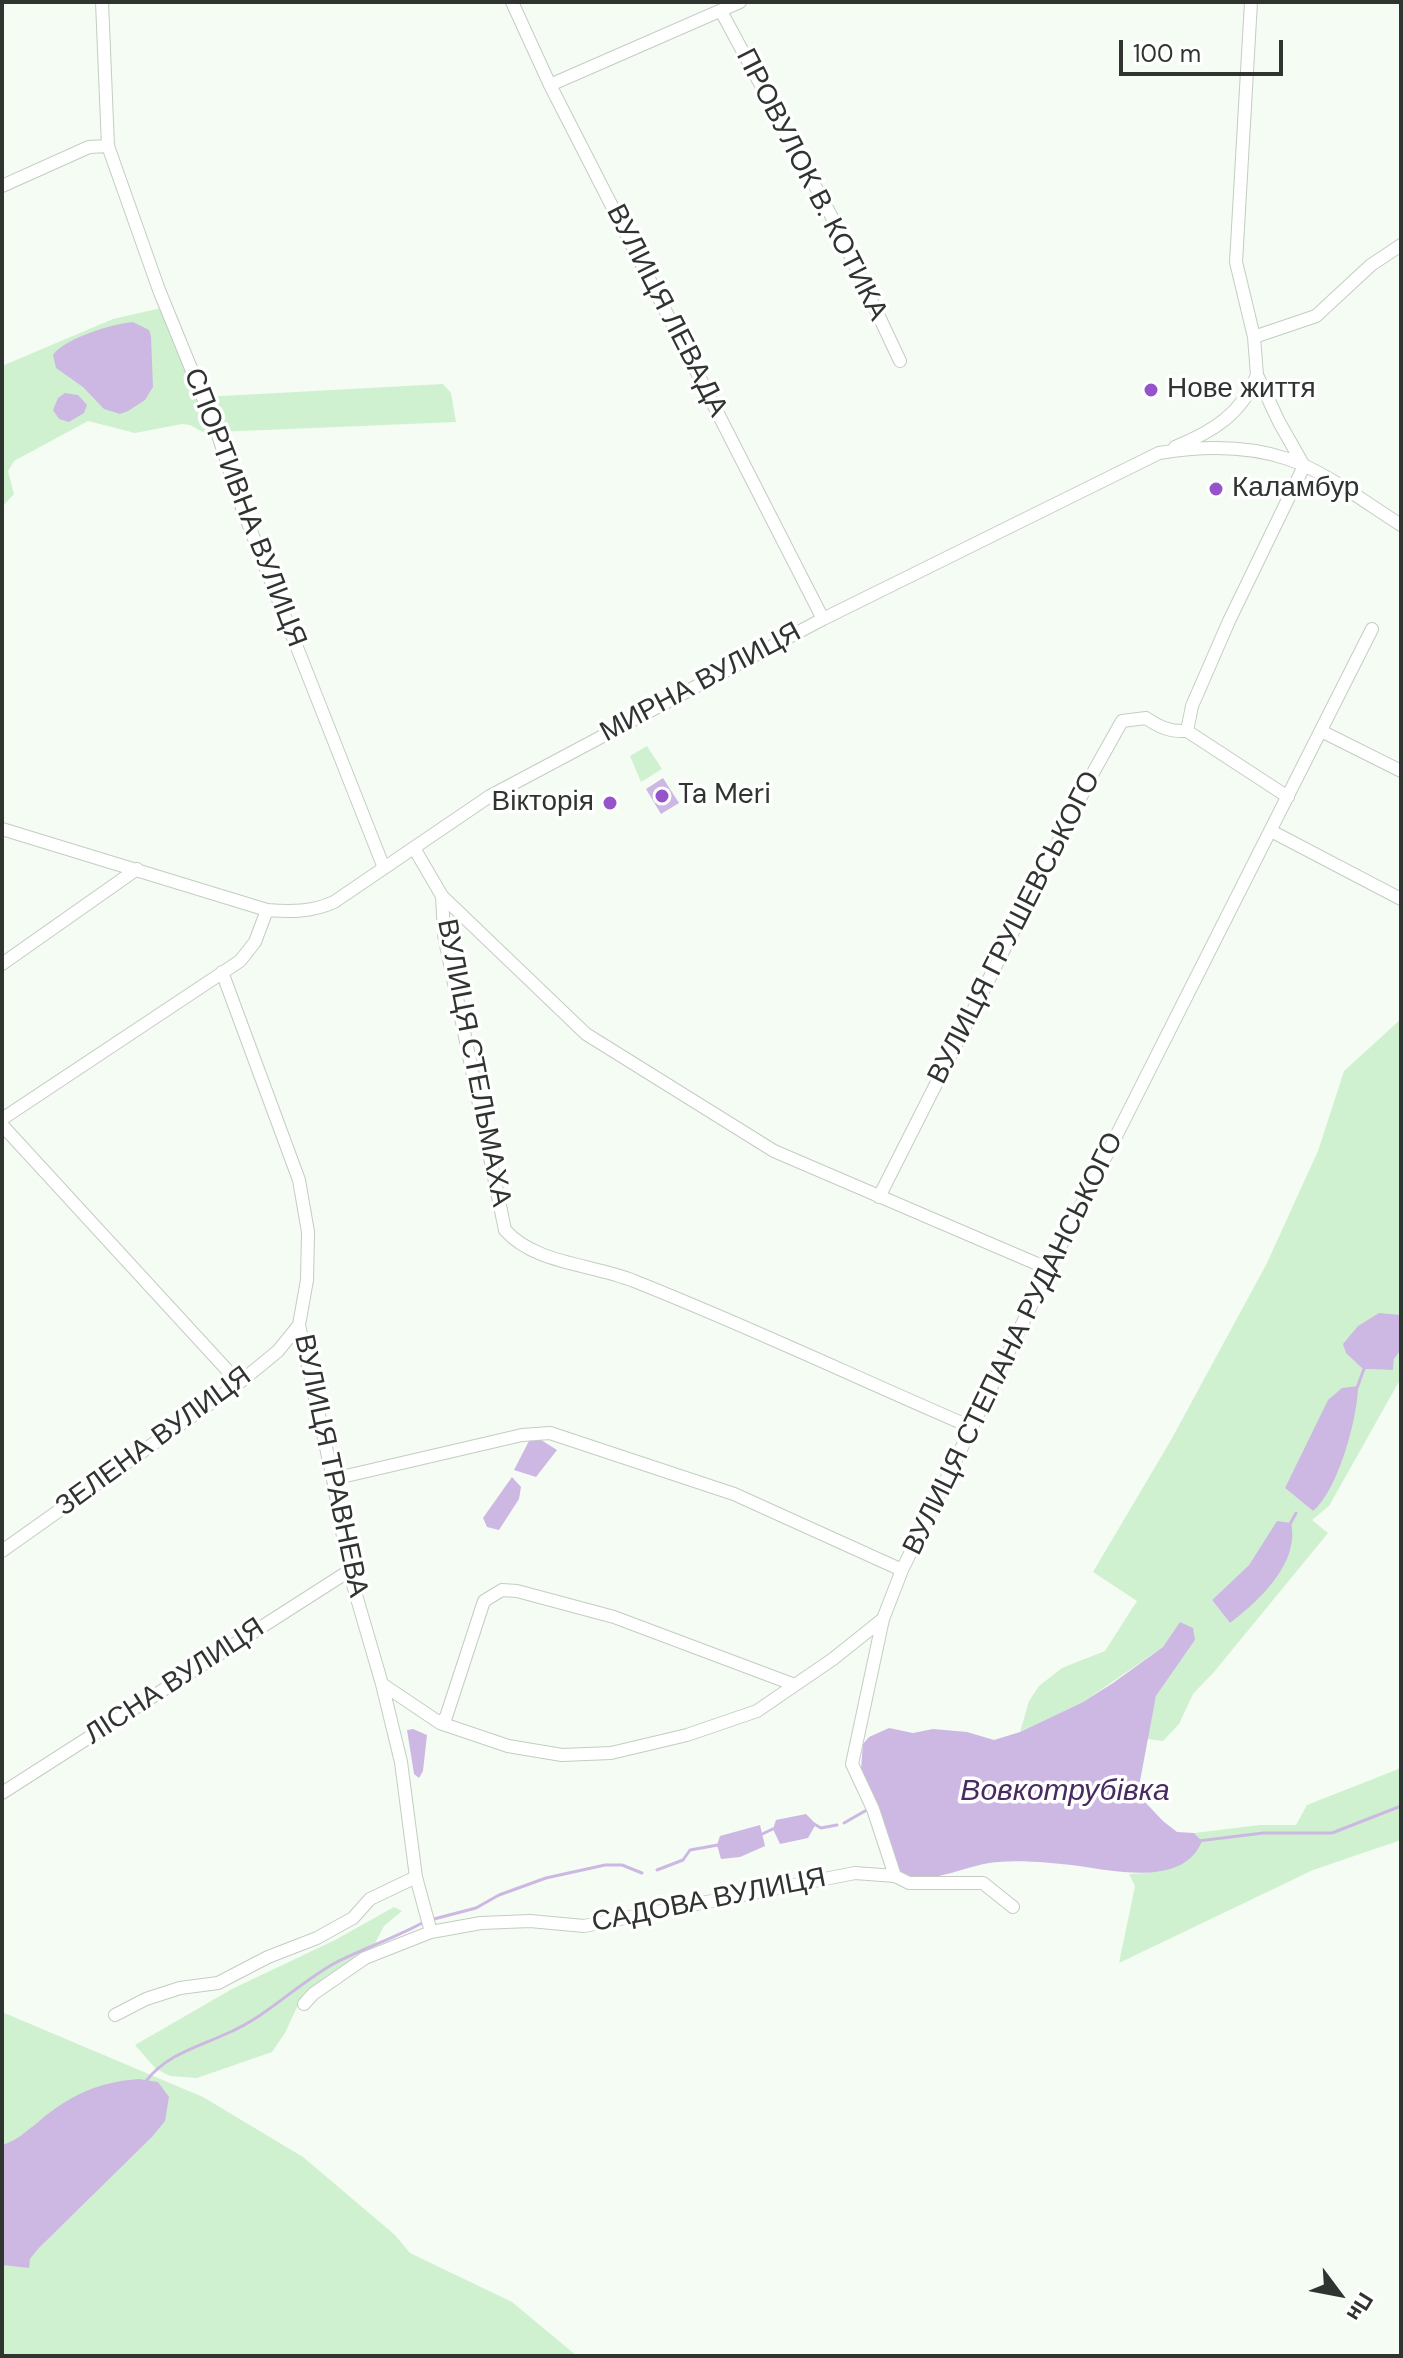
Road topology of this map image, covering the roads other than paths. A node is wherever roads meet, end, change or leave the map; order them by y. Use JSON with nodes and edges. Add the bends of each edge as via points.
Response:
{"nodes":[{"id":1,"x":102,"y":2,"type":"edge"},
{"id":2,"x":512,"y":2,"type":"edge"},
{"id":3,"x":740,"y":2,"type":"edge"},
{"id":4,"x":1251,"y":2,"type":"edge"},
{"id":5,"x":721,"y":11,"type":"junction"},
{"id":6,"x":550,"y":85,"type":"junction"},
{"id":7,"x":108,"y":146,"type":"junction"},
{"id":8,"x":2,"y":186,"type":"edge"},
{"id":9,"x":1401,"y":245,"type":"edge"},
{"id":10,"x":1254,"y":337,"type":"junction"},
{"id":11,"x":900,"y":361,"type":"dead end"},
{"id":12,"x":1257,"y":375,"type":"junction"},
{"id":13,"x":1159,"y":453,"type":"junction"},
{"id":14,"x":1304,"y":466,"type":"junction"},
{"id":15,"x":1401,"y":525,"type":"edge"},
{"id":16,"x":823,"y":619,"type":"junction"},
{"id":17,"x":1372,"y":629,"type":"dead end"},
{"id":18,"x":1187,"y":731,"type":"junction"},
{"id":19,"x":1321,"y":731,"type":"junction"},
{"id":20,"x":1401,"y":771,"type":"edge"},
{"id":21,"x":1288,"y":797,"type":"junction"},
{"id":22,"x":2,"y":829,"type":"edge"},
{"id":23,"x":1271,"y":831,"type":"junction"},
{"id":24,"x":414,"y":848,"type":"junction"},
{"id":25,"x":384,"y":868,"type":"junction"},
{"id":26,"x":137,"y":869,"type":"junction"},
{"id":27,"x":442,"y":896,"type":"junction"},
{"id":28,"x":1401,"y":899,"type":"edge"},
{"id":29,"x":267,"y":910,"type":"junction"},
{"id":30,"x":2,"y":964,"type":"edge"},
{"id":31,"x":222,"y":972,"type":"junction"},
{"id":32,"x":2,"y":1119,"type":"edge"},
{"id":33,"x":2,"y":1125,"type":"edge"},
{"id":34,"x":879,"y":1197,"type":"junction"},
{"id":35,"x":1049,"y":1269,"type":"junction"},
{"id":36,"x":299,"y":1325,"type":"junction"},
{"id":37,"x":239,"y":1383,"type":"junction"},
{"id":38,"x":971,"y":1427,"type":"junction"},
{"id":39,"x":333,"y":1479,"type":"junction"},
{"id":40,"x":2,"y":1551,"type":"edge"},
{"id":41,"x":902,"y":1570,"type":"junction"},
{"id":42,"x":349,"y":1571,"type":"junction"},
{"id":43,"x":883,"y":1619,"type":"junction"},
{"id":44,"x":382,"y":1684,"type":"junction"},
{"id":45,"x":795,"y":1685,"type":"junction"},
{"id":46,"x":440,"y":1723,"type":"junction"},
{"id":47,"x":2,"y":1793,"type":"edge"},
{"id":48,"x":895,"y":1876,"type":"junction"},
{"id":49,"x":416,"y":1877,"type":"junction"},
{"id":50,"x":1013,"y":1907,"type":"dead end"},
{"id":51,"x":431,"y":1932,"type":"junction"},
{"id":52,"x":304,"y":2004,"type":"dead end"},
{"id":53,"x":115,"y":2015,"type":"dead end"}],
"edges":[{"from":1,"to":7,"type":"street","name":"СПОРТИВНА ВУЛИЦЯ"},
{"from":2,"to":6,"type":"street","name":"ВУЛИЦЯ ЛЕВАДА"},
{"from":3,"to":5,"type":"street"},
{"from":4,"to":10,"type":"street","via":[[1236,262]]},
{"from":5,"to":6,"type":"street"},
{"from":5,"to":11,"type":"street","name":"ПРОВУЛОК В. КОТИКА","via":[[835,223]]},
{"from":6,"to":16,"type":"street","name":"ВУЛИЦЯ ЛЕВАДА"},
{"from":7,"to":8,"type":"street","via":[[89,147]]},
{"from":7,"to":25,"type":"street","name":"СПОРТИВНА ВУЛИЦЯ","via":[[242,508]]},
{"from":9,"to":10,"type":"street","via":[[1316,316]]},
{"from":10,"to":12,"type":"street"},
{"from":12,"to":13,"type":"street","via":[[1226,420],[1205,435]]},
{"from":12,"to":14,"type":"street"},
{"from":13,"to":14,"type":"street","name":"МИРНА ВУЛИЦЯ","via":[[1238,450]]},
{"from":13,"to":16,"type":"street","name":"МИРНА ВУЛИЦЯ"},
{"from":14,"to":15,"type":"street","name":"МИРНА ВУЛИЦЯ"},
{"from":14,"to":18,"type":"street","via":[[1229,621],[1192,706]]},
{"from":16,"to":24,"type":"street","name":"МИРНА ВУЛИЦЯ","via":[[490,796]]},
{"from":17,"to":19,"type":"street","name":"ВУЛИЦЯ СТЕПАНА РУДАНСЬКОГО"},
{"from":18,"to":21,"type":"street","name":"ВУЛИЦЯ ГРУШЕВСЬКОГО"},
{"from":18,"to":34,"type":"street","name":"ВУЛИЦЯ ГРУШЕВСЬКОГО","via":[[1160,727],[1146,718],[1122,721]]},
{"from":19,"to":20,"type":"street"},
{"from":19,"to":21,"type":"street","name":"ВУЛИЦЯ СТЕПАНА РУДАНСЬКОГО"},
{"from":21,"to":23,"type":"street","name":"ВУЛИЦЯ СТЕПАНА РУДАНСЬКОГО"},
{"from":22,"to":26,"type":"street","name":"МИРНА ВУЛИЦЯ"},
{"from":23,"to":28,"type":"street"},
{"from":23,"to":35,"type":"street","name":"ВУЛИЦЯ СТЕПАНА РУДАНСЬКОГО"},
{"from":24,"to":25,"type":"street","name":"МИРНА ВУЛИЦЯ"},
{"from":24,"to":27,"type":"street"},
{"from":25,"to":29,"type":"street","name":"МИРНА ВУЛИЦЯ","via":[[324,907]]},
{"from":26,"to":29,"type":"street","name":"МИРНА ВУЛИЦЯ"},
{"from":26,"to":30,"type":"street"},
{"from":27,"to":34,"type":"street","via":[[586,1034],[774,1151]]},
{"from":27,"to":38,"type":"street","name":"ВУЛИЦЯ СТЕЛЬМАХА","via":[[444,935],[505,1230],[516,1242],[631,1279]]},
{"from":29,"to":31,"type":"street","via":[[249,952]]},
{"from":31,"to":32,"type":"street"},
{"from":31,"to":36,"type":"street","name":"ВУЛИЦЯ ТРАВНЕВА","via":[[299,1180],[308,1232]]},
{"from":33,"to":37,"type":"street"},
{"from":34,"to":35,"type":"street"},
{"from":35,"to":38,"type":"street","name":"ВУЛИЦЯ СТЕПАНА РУДАНСЬКОГО"},
{"from":36,"to":37,"type":"street","name":"ЗЕЛЕНА ВУЛИЦЯ","via":[[278,1351]]},
{"from":36,"to":39,"type":"street","name":"ВУЛИЦЯ ТРАВНЕВА"},
{"from":37,"to":40,"type":"street","name":"ЗЕЛЕНА ВУЛИЦЯ"},
{"from":38,"to":41,"type":"street","name":"ВУЛИЦЯ СТЕПАНА РУДАНСЬКОГО"},
{"from":39,"to":41,"type":"street","via":[[550,1433],[734,1494]]},
{"from":39,"to":42,"type":"street","name":"ВУЛИЦЯ ТРАВНЕВА"},
{"from":41,"to":43,"type":"street","name":"ВУЛИЦЯ СТЕПАНА РУДАНСЬКОГО"},
{"from":42,"to":44,"type":"street","name":"ВУЛИЦЯ ТРАВНЕВА"},
{"from":42,"to":47,"type":"street","name":"ЛІСНА ВУЛИЦЯ"},
{"from":43,"to":45,"type":"street"},
{"from":43,"to":48,"type":"street","name":"ВУЛИЦЯ СТЕПАНА РУДАНСЬКОГО","via":[[852,1764]]},
{"from":44,"to":46,"type":"street"},
{"from":44,"to":49,"type":"street","name":"ВУЛИЦЯ ТРАВНЕВА","via":[[401,1762]]},
{"from":45,"to":46,"type":"street","via":[[757,1711],[611,1753],[562,1755],[508,1746]]},
{"from":45,"to":46,"type":"street","via":[[614,1617],[502,1590],[484,1601]]},
{"from":48,"to":50,"type":"street","name":"САДОВА ВУЛИЦЯ","via":[[909,1883],[983,1883]]},
{"from":48,"to":51,"type":"street","name":"САДОВА ВУЛИЦЯ","via":[[855,1873],[584,1926],[530,1921]]},
{"from":49,"to":51,"type":"street","name":"ВУЛИЦЯ ТРАВНЕВА"},
{"from":49,"to":53,"type":"street","via":[[370,1899],[353,1918],[317,1938],[218,1983],[180,1988]]},
{"from":51,"to":52,"type":"street","name":"САДОВА ВУЛИЦЯ","via":[[365,1958]]}]}
